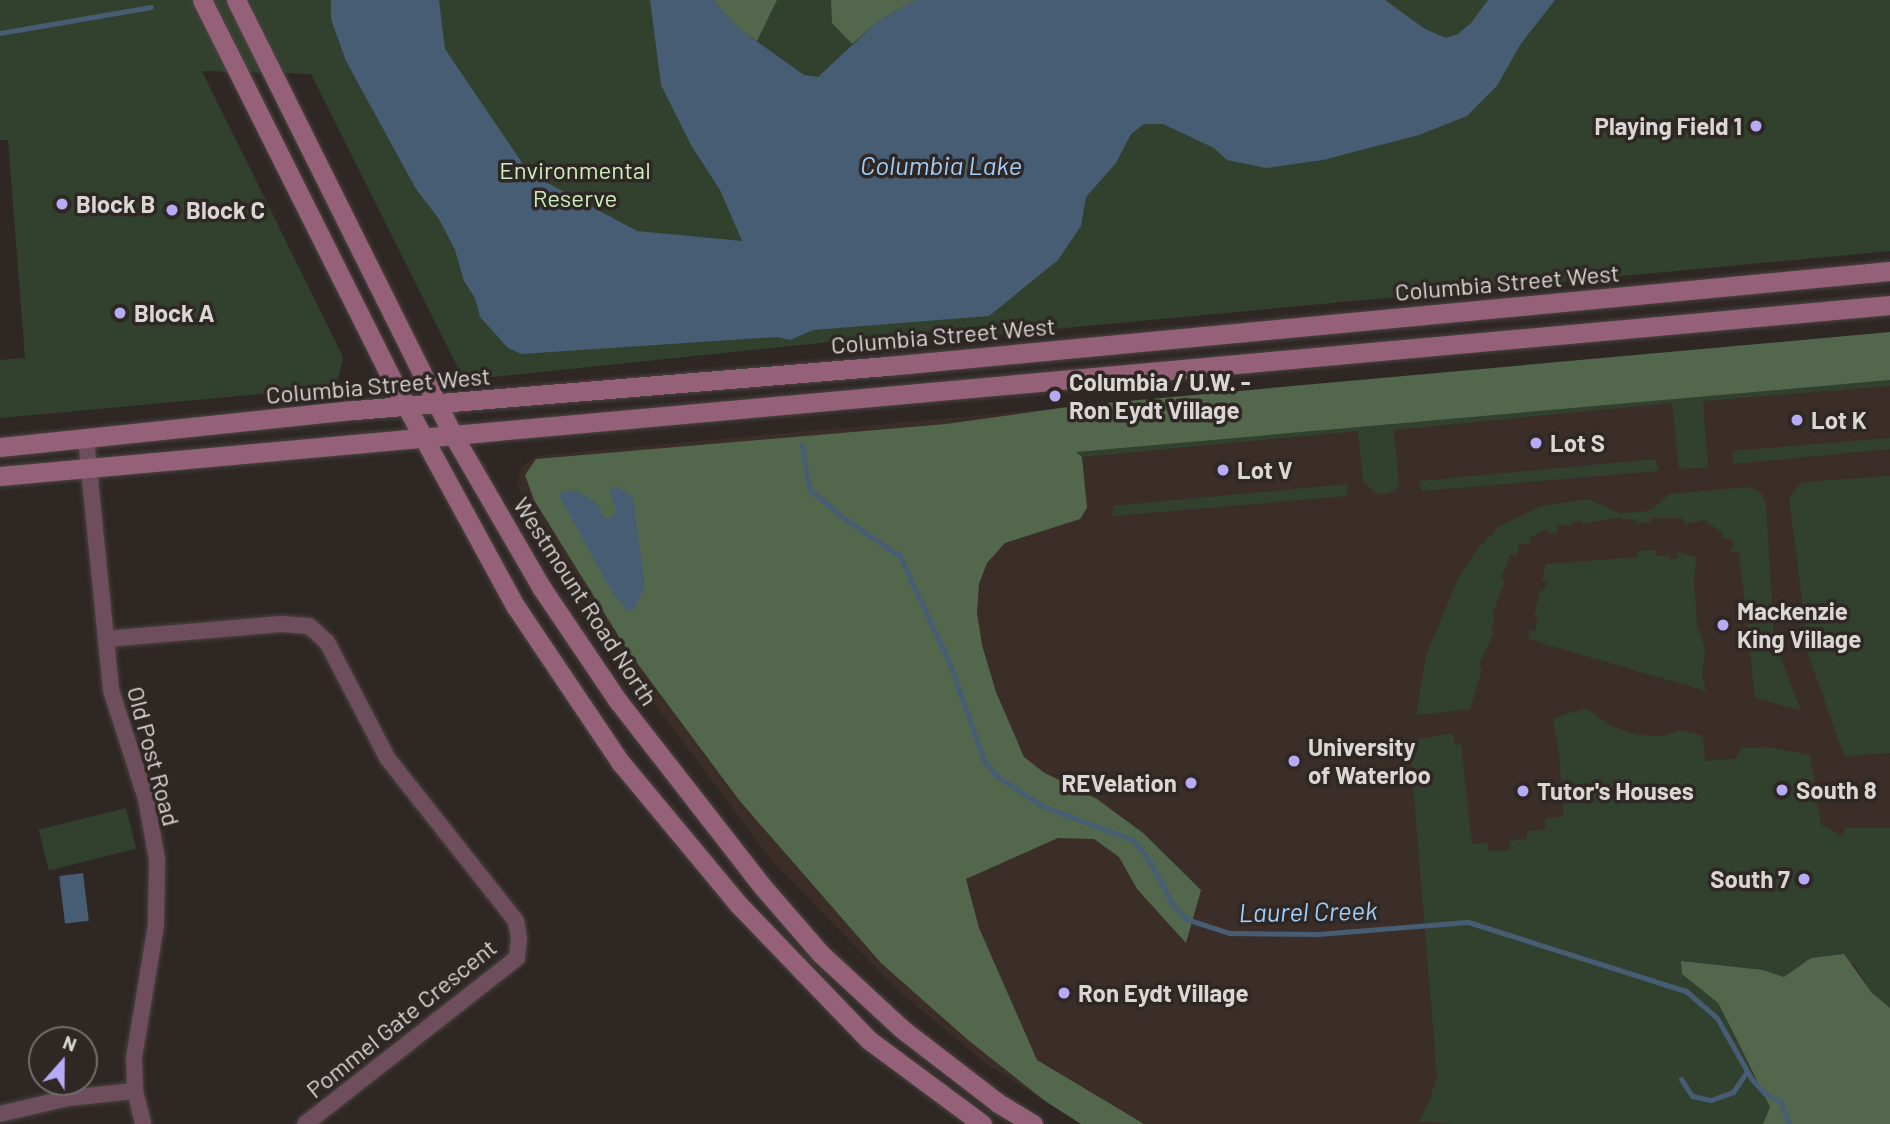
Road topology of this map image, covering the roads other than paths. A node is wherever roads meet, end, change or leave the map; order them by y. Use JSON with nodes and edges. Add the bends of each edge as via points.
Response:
{"nodes":[{"id":1,"x":202,"y":0,"type":"edge"},
{"id":2,"x":236,"y":0,"type":"edge"},
{"id":3,"x":1890,"y":271,"type":"edge"},
{"id":4,"x":1890,"y":305,"type":"edge"},
{"id":5,"x":437,"y":403,"type":"junction"},
{"id":6,"x":406,"y":407,"type":"junction"},
{"id":7,"x":453,"y":435,"type":"junction"},
{"id":8,"x":423,"y":437,"type":"junction"},
{"id":9,"x":86,"y":439,"type":"junction"},
{"id":10,"x":0,"y":447,"type":"edge"},
{"id":11,"x":89,"y":468,"type":"junction"},
{"id":12,"x":0,"y":476,"type":"edge"},
{"id":13,"x":106,"y":639,"type":"junction"},
{"id":14,"x":135,"y":1091,"type":"junction"},
{"id":15,"x":0,"y":1114,"type":"edge"},
{"id":16,"x":143,"y":1124,"type":"edge"},
{"id":17,"x":305,"y":1124,"type":"edge"},
{"id":18,"x":982,"y":1124,"type":"edge"},
{"id":19,"x":1033,"y":1124,"type":"edge"}],
"edges":[{"from":1,"to":6,"type":"main road"},
{"from":2,"to":5,"type":"main road","name":"Westmount Road North"},
{"from":3,"to":5,"type":"main road","name":"Columbia Street West","via":[[887,366]]},
{"from":4,"to":7,"type":"main road"},
{"from":5,"to":6,"type":"main road","name":"Columbia Street West"},
{"from":5,"to":7,"type":"main road","name":"Westmount Road North"},
{"from":6,"to":8,"type":"main road"},
{"from":6,"to":9,"type":"main road","name":"Columbia Street West"},
{"from":7,"to":8,"type":"main road"},
{"from":7,"to":19,"type":"main road","name":"Westmount Road North","via":[[541,587],[618,701],[762,886],[821,954],[902,1029],[998,1103]]},
{"from":8,"to":11,"type":"main road"},
{"from":8,"to":18,"type":"main road","via":[[516,607],[621,762],[739,905],[870,1040]]},
{"from":9,"to":10,"type":"main road","name":"Columbia Street West"},
{"from":9,"to":11,"type":"street","name":"Old Post Road"},
{"from":11,"to":12,"type":"main road"},
{"from":11,"to":13,"type":"street","name":"Old Post Road"},
{"from":13,"to":14,"type":"street","name":"Old Post Road","via":[[111,690],[146,799],[157,859],[156,925],[134,1058]]},
{"from":13,"to":17,"type":"street","name":"Pommel Gate Crescent","via":[[281,624],[309,626],[327,642],[388,759],[516,921],[517,958]]},
{"from":14,"to":15,"type":"street","via":[[68,1098]]},
{"from":14,"to":16,"type":"street","name":"Old Post Road"}]}
